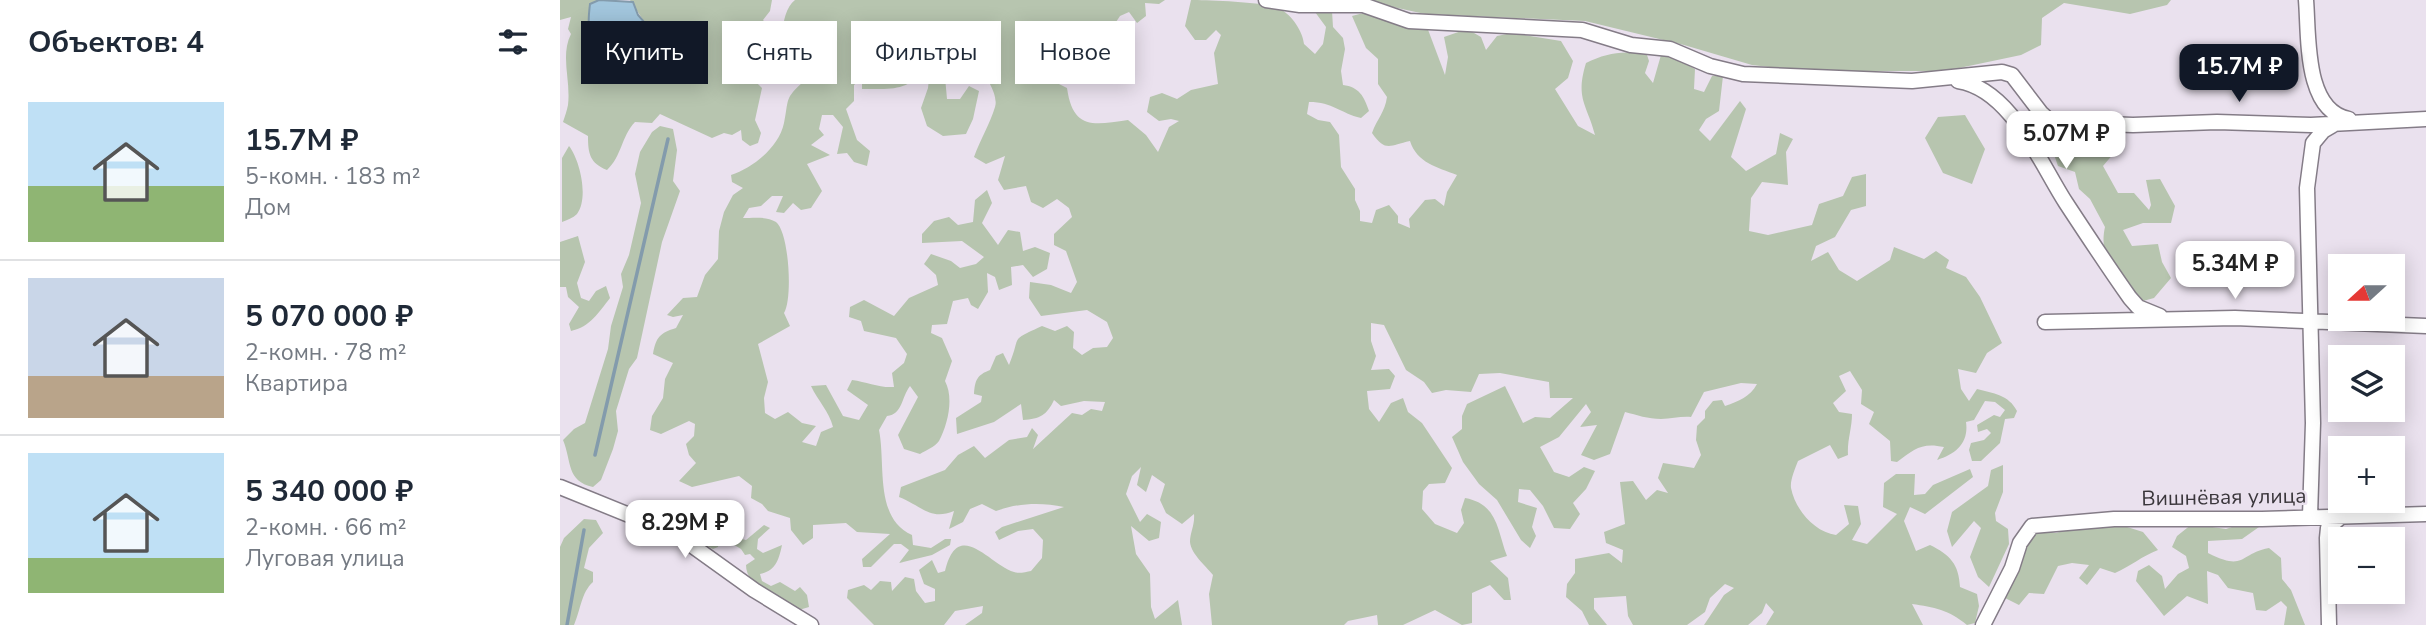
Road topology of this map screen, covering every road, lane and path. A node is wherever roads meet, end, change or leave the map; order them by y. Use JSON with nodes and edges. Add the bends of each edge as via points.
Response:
{"nodes":[{"id":1,"x":1266,"y":0,"type":"edge"},
{"id":2,"x":2306,"y":0,"type":"edge"},
{"id":3,"x":1943,"y":80,"type":"junction"},
{"id":4,"x":2426,"y":118,"type":"edge"},
{"id":5,"x":2361,"y":121,"type":"junction"},
{"id":6,"x":2081,"y":123,"type":"junction"},
{"id":7,"x":2336,"y":123,"type":"junction"},
{"id":8,"x":2025,"y":132,"type":"junction"},
{"id":9,"x":2168,"y":319,"type":"junction"},
{"id":10,"x":2312,"y":321,"type":"junction"},
{"id":11,"x":2045,"y":322,"type":"dead end"},
{"id":12,"x":2426,"y":326,"type":"edge"},
{"id":13,"x":560,"y":487,"type":"edge"},
{"id":14,"x":2426,"y":514,"type":"edge"},
{"id":15,"x":2309,"y":516,"type":"junction"},
{"id":16,"x":2342,"y":516,"type":"junction"},
{"id":17,"x":811,"y":625,"type":"edge"},
{"id":18,"x":1983,"y":625,"type":"edge"},
{"id":19,"x":2329,"y":625,"type":"edge"}],
"edges":[{"from":1,"to":3,"type":"street","via":[[1363,5],[1409,20],[1582,30],[1631,45],[1670,49],[1743,74]]},
{"from":2,"to":5,"type":"street","via":[[2319,95],[2338,117]]},
{"from":3,"to":6,"type":"street","via":[[2001,72],[2012,75],[2051,122]]},
{"from":3,"to":8,"type":"street","via":[[1984,90]]},
{"from":4,"to":5,"type":"street"},
{"from":5,"to":7,"type":"street"},
{"from":6,"to":7,"type":"street"},
{"from":6,"to":8,"type":"street","via":[[2041,136]]},
{"from":7,"to":10,"type":"street","via":[[2313,143],[2310,157]]},
{"from":8,"to":9,"type":"street","via":[[2130,298],[2138,307]]},
{"from":9,"to":10,"type":"street"},
{"from":9,"to":11,"type":"street"},
{"from":10,"to":12,"type":"street"},
{"from":10,"to":15,"type":"street"},
{"from":13,"to":17,"type":"street","via":[[676,534]]},
{"from":14,"to":16,"type":"street","name":"Вишнёвая улица"},
{"from":15,"to":16,"type":"street","name":"Вишнёвая улица"},
{"from":15,"to":18,"type":"street","name":"Вишнёвая улица","via":[[2042,524],[2026,532]]},
{"from":16,"to":19,"type":"street","via":[[2328,528]]}]}
